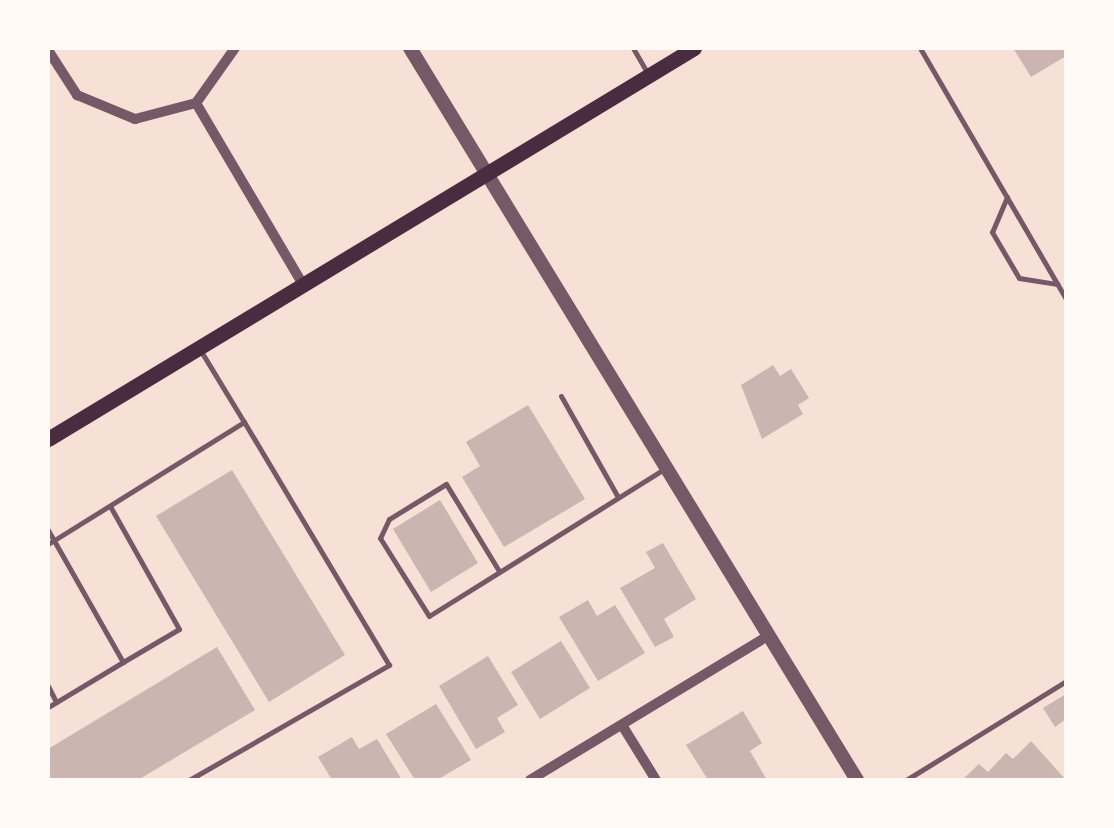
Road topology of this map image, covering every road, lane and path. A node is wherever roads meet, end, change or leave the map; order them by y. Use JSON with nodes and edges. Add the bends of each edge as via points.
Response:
{"nodes":[{"id":1,"x":235,"y":48,"type":"edge"},
{"id":2,"x":410,"y":48,"type":"edge"},
{"id":3,"x":633,"y":48,"type":"edge"},
{"id":4,"x":694,"y":48,"type":"edge"},
{"id":5,"x":920,"y":48,"type":"edge"},
{"id":6,"x":48,"y":50,"type":"edge"},
{"id":7,"x":649,"y":74,"type":"junction"},
{"id":8,"x":196,"y":103,"type":"junction"},
{"id":9,"x":486,"y":173,"type":"junction"},
{"id":10,"x":1007,"y":198,"type":"junction"},
{"id":11,"x":302,"y":283,"type":"junction"},
{"id":12,"x":1058,"y":284,"type":"junction"},
{"id":13,"x":1066,"y":299,"type":"edge"},
{"id":14,"x":198,"y":346,"type":"junction"},
{"id":15,"x":561,"y":396,"type":"dead end"},
{"id":16,"x":244,"y":422,"type":"junction"},
{"id":17,"x":48,"y":439,"type":"edge"},
{"id":18,"x":666,"y":468,"type":"junction"},
{"id":19,"x":618,"y":497,"type":"junction"},
{"id":20,"x":110,"y":506,"type":"junction"},
{"id":21,"x":48,"y":530,"type":"edge"},
{"id":22,"x":50,"y":542,"type":"edge"},
{"id":23,"x":499,"y":571,"type":"junction"},
{"id":24,"x":768,"y":636,"type":"junction"},
{"id":25,"x":123,"y":662,"type":"junction"},
{"id":26,"x":1066,"y":681,"type":"edge"},
{"id":27,"x":48,"y":686,"type":"edge"},
{"id":28,"x":56,"y":702,"type":"junction"},
{"id":29,"x":48,"y":707,"type":"edge"},
{"id":30,"x":622,"y":725,"type":"junction"},
{"id":31,"x":915,"y":778,"type":"edge"},
{"id":32,"x":189,"y":780,"type":"edge"},
{"id":33,"x":530,"y":780,"type":"edge"},
{"id":34,"x":656,"y":780,"type":"edge"},
{"id":35,"x":857,"y":780,"type":"edge"},
{"id":36,"x":906,"y":780,"type":"edge"}],
"edges":[{"from":1,"to":8,"type":"street"},
{"from":2,"to":9,"type":"street"},
{"from":3,"to":7,"type":"lane"},
{"from":4,"to":7,"type":"main road"},
{"from":5,"to":10,"type":"lane"},
{"from":6,"to":8,"type":"street","via":[[76,95],[104,112],[166,116]]},
{"from":7,"to":9,"type":"main road"},
{"from":8,"to":11,"type":"street"},
{"from":9,"to":11,"type":"main road"},
{"from":9,"to":18,"type":"street"},
{"from":10,"to":12,"type":"lane"},
{"from":10,"to":12,"type":"lane","via":[[992,232],[1010,263],[1019,278]]},
{"from":11,"to":14,"type":"main road"},
{"from":12,"to":13,"type":"lane"},
{"from":14,"to":16,"type":"lane"},
{"from":14,"to":17,"type":"main road"},
{"from":15,"to":19,"type":"lane"},
{"from":16,"to":20,"type":"lane"},
{"from":16,"to":32,"type":"lane","via":[[388,666]]},
{"from":18,"to":19,"type":"lane"},
{"from":18,"to":24,"type":"street"},
{"from":19,"to":23,"type":"lane"},
{"from":20,"to":22,"type":"lane"},
{"from":20,"to":25,"type":"lane","via":[[179,629]]},
{"from":21,"to":22,"type":"lane"},
{"from":22,"to":25,"type":"lane"},
{"from":23,"to":23,"type":"lane","via":[[429,616],[380,538],[389,519],[446,484]]},
{"from":24,"to":30,"type":"street"},
{"from":24,"to":35,"type":"street"},
{"from":25,"to":28,"type":"lane"},
{"from":26,"to":31,"type":"lane"},
{"from":27,"to":28,"type":"lane"},
{"from":28,"to":29,"type":"lane"},
{"from":30,"to":33,"type":"street"},
{"from":30,"to":34,"type":"street"},
{"from":31,"to":36,"type":"lane"}]}
